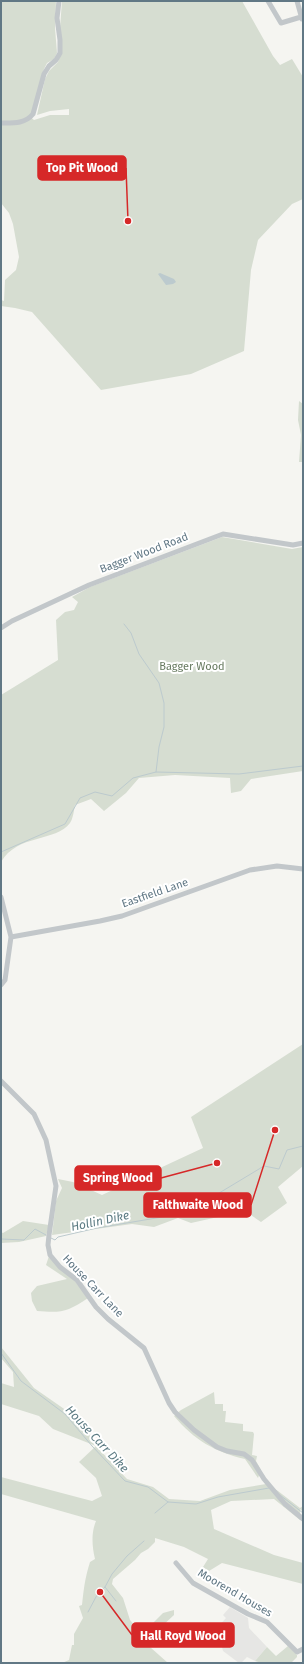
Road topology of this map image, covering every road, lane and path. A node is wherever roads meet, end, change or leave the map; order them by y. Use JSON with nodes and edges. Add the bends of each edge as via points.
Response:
{"nodes":[{"id":1,"x":59,"y":1,"type":"edge"},
{"id":2,"x":268,"y":1,"type":"edge"},
{"id":3,"x":297,"y":1,"type":"edge"},
{"id":4,"x":302,"y":18,"type":"edge"},
{"id":5,"x":1,"y":123,"type":"edge"},
{"id":6,"x":303,"y":543,"type":"edge"},
{"id":7,"x":1,"y":628,"type":"edge"},
{"id":8,"x":303,"y":869,"type":"edge"},
{"id":9,"x":1,"y":897,"type":"edge"},
{"id":10,"x":11,"y":937,"type":"junction"},
{"id":11,"x":1,"y":985,"type":"edge"},
{"id":12,"x":1,"y":1081,"type":"edge"},
{"id":13,"x":303,"y":1519,"type":"edge"},
{"id":14,"x":176,"y":1563,"type":"dead end"},
{"id":15,"x":303,"y":1649,"type":"edge"}],
"edges":[{"from":1,"to":5,"type":"street","via":[[57,18],[60,53],[44,74],[33,114],[23,122]]},
{"from":2,"to":4,"type":"street","via":[[281,23]]},
{"from":3,"to":4,"type":"street"},
{"from":6,"to":7,"type":"street","name":"Bagger Wood Road","via":[[293,545],[222,534],[89,585]]},
{"from":8,"to":10,"type":"street","name":"Eastfield Lane","via":[[277,866],[250,870],[122,916]]},
{"from":9,"to":10,"type":"street"},
{"from":10,"to":11,"type":"street","via":[[5,980]]},
{"from":12,"to":13,"type":"street","name":"House Carr Lane","via":[[34,1114],[46,1140],[56,1186],[48,1245],[50,1256],[77,1280],[108,1319],[144,1348],[175,1412],[217,1447],[244,1454],[252,1460],[285,1504]]},
{"from":14,"to":15,"type":"street","name":"Moorend Houses","via":[[193,1583],[263,1620],[297,1652]]}]}
